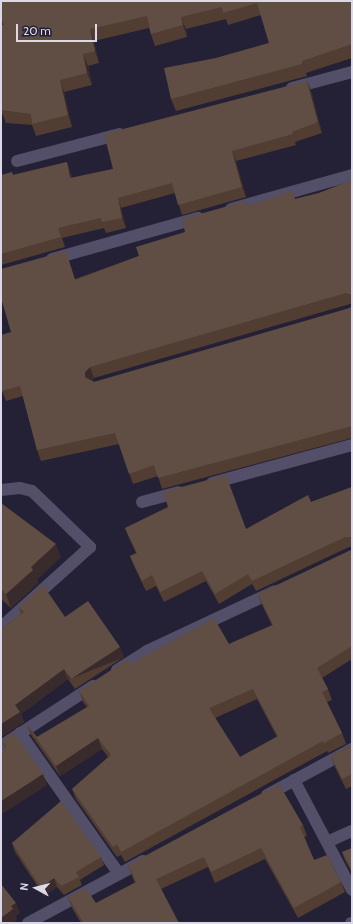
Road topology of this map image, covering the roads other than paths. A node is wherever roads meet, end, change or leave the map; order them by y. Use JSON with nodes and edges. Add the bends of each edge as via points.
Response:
{"nodes":[{"id":1,"x":352,"y":72,"type":"edge"},
{"id":2,"x":283,"y":90,"type":"edge"},
{"id":3,"x":131,"y":131,"type":"edge"},
{"id":4,"x":17,"y":161,"type":"dead end"},
{"id":5,"x":352,"y":175,"type":"edge"},
{"id":6,"x":222,"y":212,"type":"edge"},
{"id":7,"x":207,"y":216,"type":"edge"},
{"id":8,"x":39,"y":263,"type":"edge"},
{"id":9,"x":352,"y":445,"type":"edge"},
{"id":10,"x":1,"y":490,"type":"edge"},
{"id":11,"x":142,"y":502,"type":"dead end"},
{"id":12,"x":288,"y":584,"type":"edge"},
{"id":13,"x":1,"y":627,"type":"edge"},
{"id":14,"x":20,"y":734,"type":"junction"},
{"id":15,"x":1,"y":746,"type":"edge"},
{"id":16,"x":352,"y":749,"type":"edge"},
{"id":17,"x":294,"y":780,"type":"junction"},
{"id":18,"x":259,"y":799,"type":"edge"},
{"id":19,"x":352,"y":831,"type":"edge"},
{"id":20,"x":327,"y":842,"type":"junction"},
{"id":21,"x":154,"y":856,"type":"edge"},
{"id":22,"x":119,"y":874,"type":"junction"},
{"id":23,"x":352,"y":890,"type":"edge"},
{"id":24,"x":28,"y":923,"type":"edge"}],
"edges":[{"from":1,"to":2,"type":"street"},
{"from":3,"to":4,"type":"street"},
{"from":5,"to":6,"type":"street"},
{"from":7,"to":8,"type":"street"},
{"from":9,"to":11,"type":"street"},
{"from":10,"to":13,"type":"street","via":[[20,488],[32,491],[90,547]]},
{"from":12,"to":14,"type":"street","via":[[147,651]]},
{"from":14,"to":15,"type":"street"},
{"from":14,"to":22,"type":"street"},
{"from":16,"to":17,"type":"street"},
{"from":17,"to":18,"type":"street"},
{"from":17,"to":20,"type":"street"},
{"from":19,"to":20,"type":"street"},
{"from":20,"to":23,"type":"street"},
{"from":21,"to":22,"type":"street"},
{"from":22,"to":24,"type":"street"}]}
